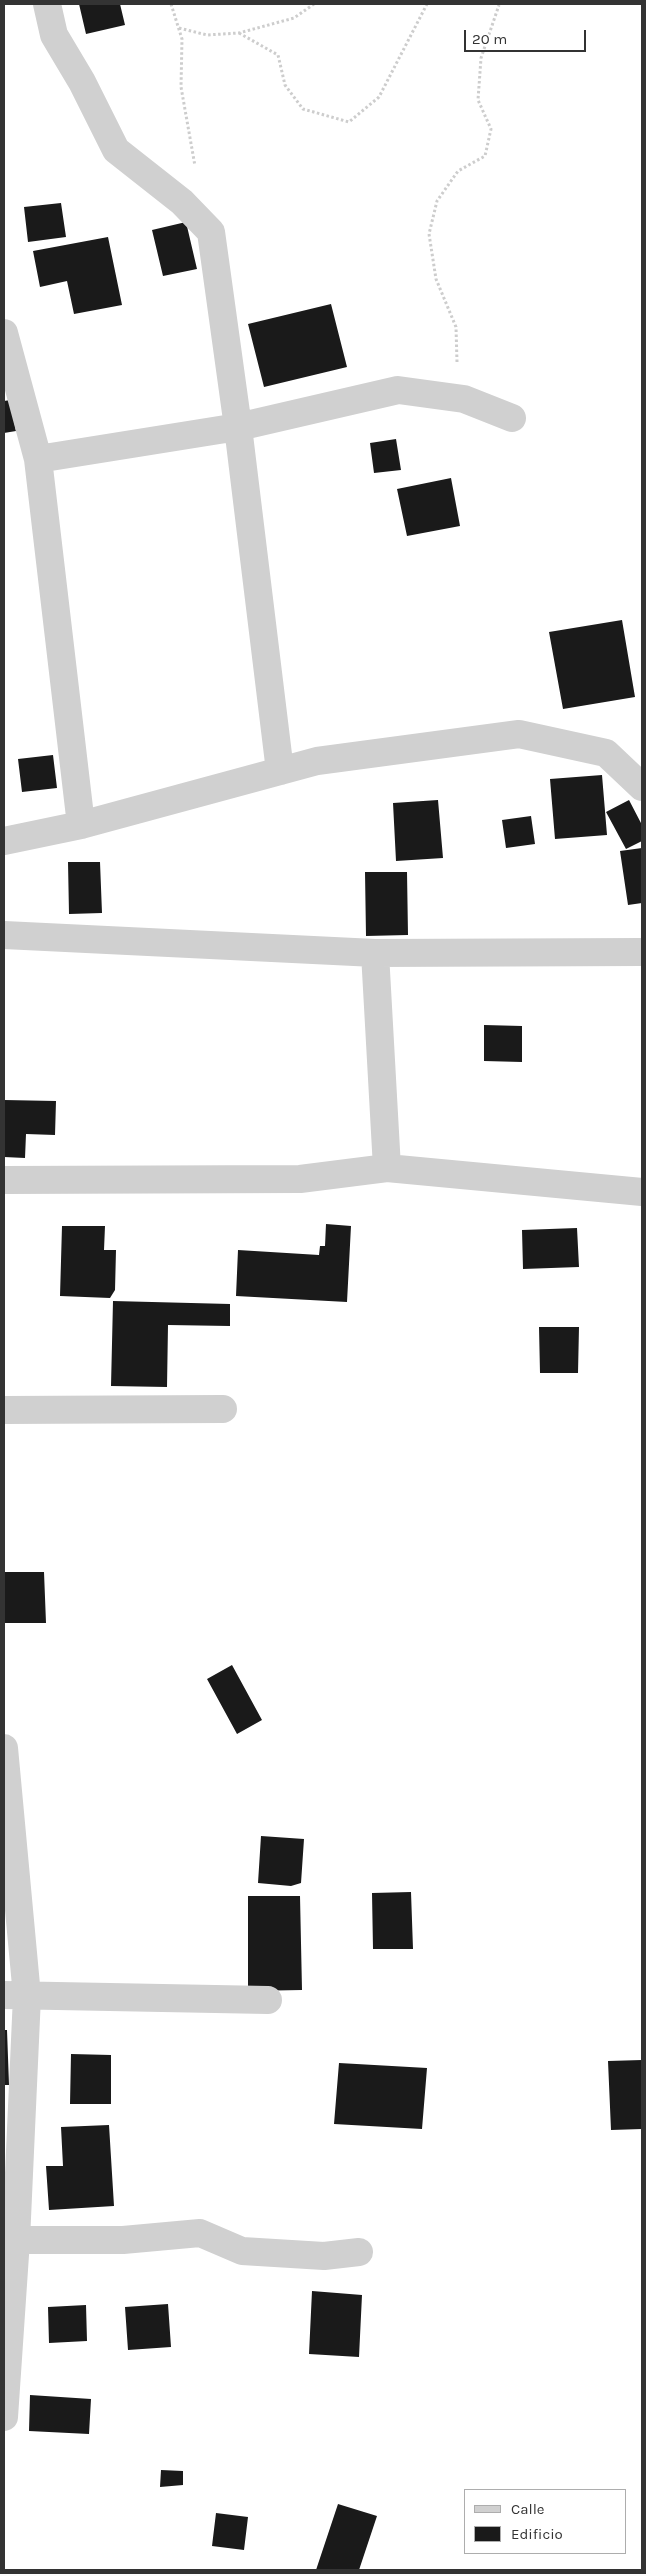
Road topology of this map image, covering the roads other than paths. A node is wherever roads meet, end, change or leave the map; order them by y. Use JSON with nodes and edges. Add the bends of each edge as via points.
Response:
{"nodes":[{"id":1,"x":47,"y":4,"type":"edge"},
{"id":2,"x":4,"y":333,"type":"edge"},
{"id":3,"x":512,"y":418,"type":"dead end"},
{"id":4,"x":238,"y":427,"type":"junction"},
{"id":5,"x":38,"y":459,"type":"junction"},
{"id":6,"x":280,"y":771,"type":"junction"},
{"id":7,"x":642,"y":787,"type":"edge"},
{"id":8,"x":80,"y":824,"type":"junction"},
{"id":9,"x":4,"y":840,"type":"edge"},
{"id":10,"x":4,"y":935,"type":"edge"},
{"id":11,"x":642,"y":952,"type":"edge"},
{"id":12,"x":376,"y":953,"type":"junction"},
{"id":13,"x":387,"y":1168,"type":"junction"},
{"id":14,"x":4,"y":1180,"type":"edge"},
{"id":15,"x":642,"y":1192,"type":"edge"},
{"id":16,"x":223,"y":1409,"type":"dead end"},
{"id":17,"x":4,"y":1410,"type":"edge"},
{"id":18,"x":4,"y":1748,"type":"edge"},
{"id":19,"x":15,"y":1995,"type":"edge"},
{"id":20,"x":268,"y":2000,"type":"dead end"},
{"id":21,"x":10,"y":2240,"type":"edge"},
{"id":22,"x":359,"y":2252,"type":"dead end"},
{"id":23,"x":4,"y":2417,"type":"edge"}],
"edges":[{"from":1,"to":4,"type":"street","via":[[54,35],[116,150],[182,202],[211,232]]},
{"from":2,"to":5,"type":"street"},
{"from":3,"to":4,"type":"street","via":[[464,399],[398,390]]},
{"from":4,"to":5,"type":"street"},
{"from":4,"to":6,"type":"street"},
{"from":5,"to":8,"type":"street"},
{"from":6,"to":7,"type":"street","via":[[316,761],[519,734],[606,753]]},
{"from":6,"to":8,"type":"street"},
{"from":8,"to":9,"type":"street"},
{"from":10,"to":12,"type":"street"},
{"from":11,"to":12,"type":"street"},
{"from":12,"to":13,"type":"street"},
{"from":13,"to":14,"type":"street","via":[[300,1179]]},
{"from":13,"to":15,"type":"street"},
{"from":16,"to":17,"type":"street"},
{"from":18,"to":19,"type":"street"},
{"from":19,"to":20,"type":"street"},
{"from":19,"to":21,"type":"street"},
{"from":21,"to":22,"type":"street","via":[[123,2240],[200,2233],[242,2251],[324,2256]]},
{"from":21,"to":23,"type":"street"}]}
